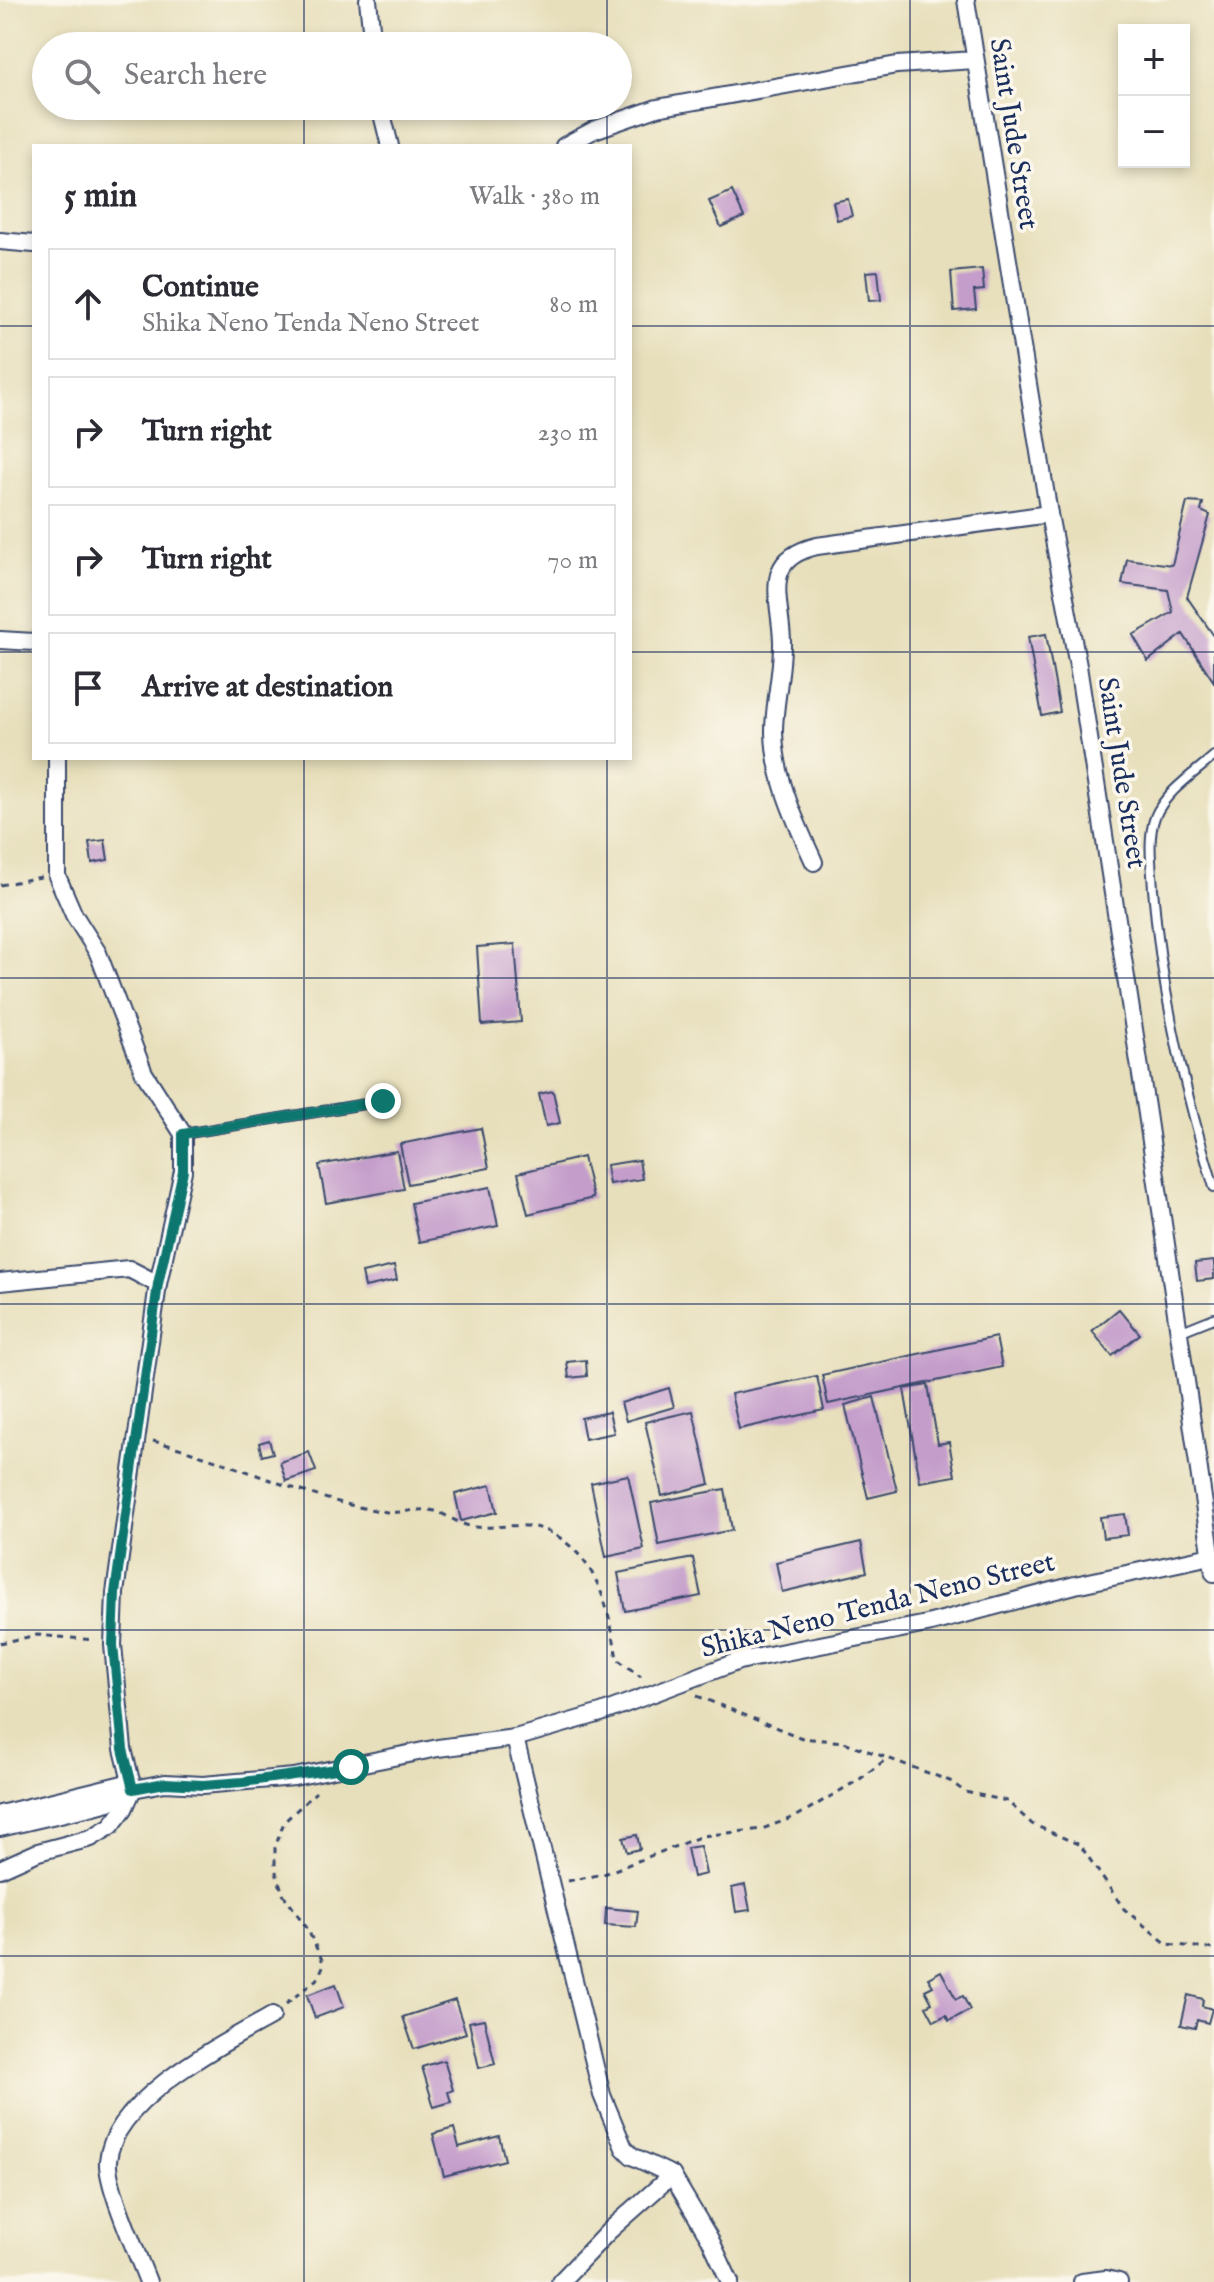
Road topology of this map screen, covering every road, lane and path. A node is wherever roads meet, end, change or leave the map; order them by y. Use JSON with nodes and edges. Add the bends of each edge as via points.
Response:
{"nodes":[{"id":1,"x":368,"y":0,"type":"edge"},
{"id":2,"x":966,"y":0,"type":"edge"},
{"id":3,"x":371,"y":32,"type":"edge"},
{"id":4,"x":975,"y":60,"type":"junction"},
{"id":5,"x":632,"y":117,"type":"edge"},
{"id":6,"x":384,"y":120,"type":"edge"},
{"id":7,"x":623,"y":120,"type":"edge"},
{"id":8,"x":390,"y":144,"type":"edge"},
{"id":9,"x":568,"y":144,"type":"edge"},
{"id":10,"x":0,"y":241,"type":"edge"},
{"id":11,"x":32,"y":244,"type":"edge"},
{"id":12,"x":1049,"y":514,"type":"junction"},
{"id":13,"x":0,"y":640,"type":"edge"},
{"id":14,"x":32,"y":642,"type":"edge"},
{"id":15,"x":1214,"y":756,"type":"edge"},
{"id":16,"x":57,"y":760,"type":"edge"},
{"id":17,"x":814,"y":862,"type":"dead end"},
{"id":18,"x":57,"y":876,"type":"junction"},
{"id":19,"x":0,"y":885,"type":"edge"},
{"id":20,"x":383,"y":1101,"type":"dead end"},
{"id":21,"x":183,"y":1134,"type":"junction"},
{"id":22,"x":1214,"y":1187,"type":"edge"},
{"id":23,"x":0,"y":1282,"type":"edge"},
{"id":24,"x":158,"y":1284,"type":"junction"},
{"id":25,"x":1214,"y":1318,"type":"edge"},
{"id":26,"x":1179,"y":1332,"type":"junction"},
{"id":27,"x":138,"y":1437,"type":"junction"},
{"id":28,"x":1213,"y":1562,"type":"edge"},
{"id":29,"x":0,"y":1643,"type":"edge"},
{"id":30,"x":113,"y":1645,"type":"junction"},
{"id":31,"x":671,"y":1686,"type":"junction"},
{"id":32,"x":515,"y":1738,"type":"junction"},
{"id":33,"x":886,"y":1759,"type":"junction"},
{"id":34,"x":132,"y":1786,"type":"junction"},
{"id":35,"x":319,"y":1790,"type":"dead end"},
{"id":36,"x":0,"y":1814,"type":"edge"},
{"id":37,"x":0,"y":1828,"type":"edge"},
{"id":38,"x":0,"y":1869,"type":"edge"},
{"id":39,"x":552,"y":1885,"type":"junction"},
{"id":40,"x":1214,"y":1949,"type":"edge"},
{"id":41,"x":272,"y":2016,"type":"joint"},
{"id":42,"x":672,"y":2175,"type":"junction"},
{"id":43,"x":148,"y":2282,"type":"edge"},
{"id":44,"x":560,"y":2282,"type":"edge"},
{"id":45,"x":730,"y":2282,"type":"edge"},
{"id":46,"x":1082,"y":2282,"type":"edge"},
{"id":47,"x":1119,"y":2282,"type":"edge"}],
"edges":[{"from":1,"to":3,"type":"street"},
{"from":2,"to":4,"type":"street","name":"Saint Jude Street"},
{"from":4,"to":5,"type":"street","via":[[897,65]]},
{"from":4,"to":12,"type":"street","name":"Saint Jude Street"},
{"from":6,"to":8,"type":"street"},
{"from":7,"to":9,"type":"street"},
{"from":10,"to":11,"type":"street"},
{"from":12,"to":17,"type":"street","via":[[817,546],[796,551],[783,563],[776,580],[782,642],[774,734],[785,799]]},
{"from":12,"to":26,"type":"street","name":"Saint Jude Street","via":[[1078,666]]},
{"from":13,"to":14,"type":"street"},
{"from":15,"to":22,"type":"lane","via":[[1171,794],[1155,817],[1150,850],[1176,1047]]},
{"from":16,"to":18,"type":"street"},
{"from":18,"to":19,"type":"path"},
{"from":18,"to":21,"type":"street","via":[[98,953],[144,1073]]},
{"from":20,"to":21,"type":"lane"},
{"from":21,"to":24,"type":"street","via":[[183,1171]]},
{"from":23,"to":24,"type":"street","via":[[129,1269]]},
{"from":24,"to":27,"type":"street"},
{"from":25,"to":26,"type":"lane"},
{"from":26,"to":28,"type":"street","name":"Saint Jude Street"},
{"from":27,"to":30,"type":"street","via":[[115,1593]]},
{"from":27,"to":31,"type":"path","via":[[350,1506],[391,1512],[433,1510],[472,1527],[522,1524],[546,1531],[564,1541],[594,1574],[609,1611],[617,1659],[638,1676]]},
{"from":28,"to":31,"type":"street","name":"Shika Neno Tenda Neno Street","via":[[1075,1585],[927,1624],[739,1661]]},
{"from":29,"to":30,"type":"path","via":[[37,1635]]},
{"from":30,"to":34,"type":"street"},
{"from":31,"to":32,"type":"street","name":"Shika Neno Tenda Neno Street"},
{"from":31,"to":33,"type":"path","via":[[802,1738],[844,1742]]},
{"from":32,"to":34,"type":"street","name":"Shika Neno Tenda Neno Street","via":[[294,1777]]},
{"from":32,"to":39,"type":"street"},
{"from":33,"to":39,"type":"path","via":[[797,1816],[762,1829],[702,1836],[604,1874]]},
{"from":33,"to":40,"type":"path","via":[[950,1781],[965,1792],[1007,1801],[1032,1824],[1080,1845],[1124,1909],[1167,1944]]},
{"from":34,"to":36,"type":"street"},
{"from":34,"to":37,"type":"street","name":"Shika Neno Tenda Neno Street","via":[[109,1802]]},
{"from":34,"to":38,"type":"street","via":[[111,1826]]},
{"from":35,"to":41,"type":"path","via":[[284,1822],[275,1869],[283,1894],[324,1964],[318,1978]]},
{"from":39,"to":42,"type":"street","via":[[602,2095],[624,2148]]},
{"from":41,"to":43,"type":"street","via":[[184,2066],[135,2110],[112,2142],[112,2185]]},
{"from":42,"to":44,"type":"street"},
{"from":42,"to":45,"type":"street"},
{"from":46,"to":47,"type":"street"}]}
